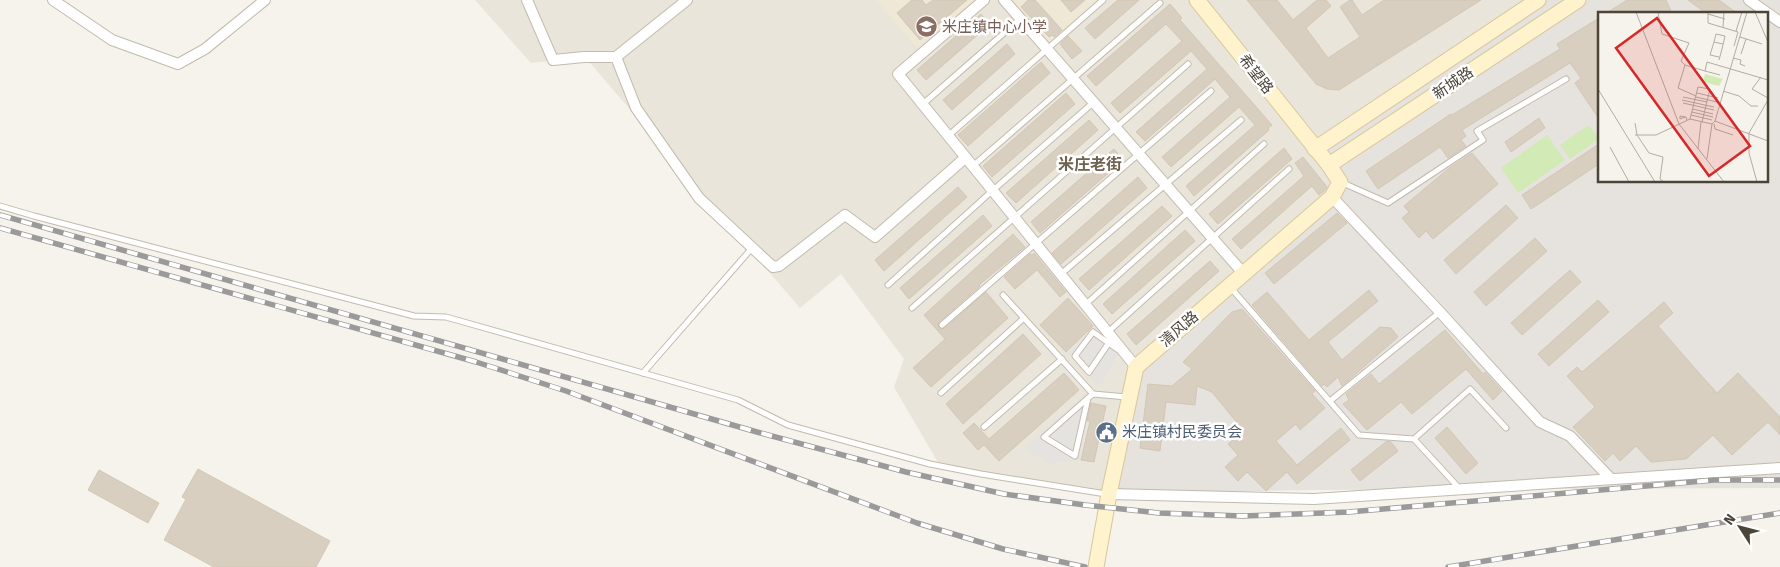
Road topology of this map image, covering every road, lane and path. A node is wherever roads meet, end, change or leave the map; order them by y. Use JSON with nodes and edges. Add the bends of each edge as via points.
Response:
{"nodes":[{"id":1,"x":53,"y":0,"type":"edge"},
{"id":2,"x":265,"y":0,"type":"edge"},
{"id":3,"x":527,"y":0,"type":"edge"},
{"id":4,"x":687,"y":0,"type":"edge"},
{"id":5,"x":984,"y":0,"type":"edge"},
{"id":6,"x":1004,"y":0,"type":"edge"},
{"id":7,"x":1103,"y":0,"type":"edge"},
{"id":8,"x":1197,"y":0,"type":"edge"},
{"id":9,"x":1538,"y":0,"type":"edge"},
{"id":10,"x":1578,"y":0,"type":"edge"},
{"id":11,"x":1749,"y":0,"type":"edge"},
{"id":12,"x":1160,"y":3,"type":"dead end"},
{"id":13,"x":1766,"y":12,"type":"edge"},
{"id":14,"x":1768,"y":13,"type":"edge"},
{"id":15,"x":1020,"y":19,"type":"junction"},
{"id":16,"x":1780,"y":22,"type":"edge"},
{"id":17,"x":1047,"y":50,"type":"junction"},
{"id":18,"x":616,"y":57,"type":"junction"},
{"id":19,"x":1188,"y":64,"type":"dead end"},
{"id":20,"x":1073,"y":79,"type":"junction"},
{"id":21,"x":1566,"y":79,"type":"dead end"},
{"id":22,"x":1211,"y":91,"type":"dead end"},
{"id":23,"x":1094,"y":102,"type":"junction"},
{"id":24,"x":922,"y":105,"type":"junction"},
{"id":25,"x":1241,"y":120,"type":"dead end"},
{"id":26,"x":1116,"y":128,"type":"junction"},
{"id":27,"x":948,"y":136,"type":"junction"},
{"id":28,"x":1264,"y":144,"type":"dead end"},
{"id":29,"x":1315,"y":149,"type":"junction"},
{"id":30,"x":1139,"y":155,"type":"junction"},
{"id":31,"x":965,"y":158,"type":"junction"},
{"id":32,"x":1329,"y":165,"type":"junction"},
{"id":33,"x":972,"y":167,"type":"junction"},
{"id":34,"x":1289,"y":169,"type":"dead end"},
{"id":35,"x":1340,"y":182,"type":"junction"},
{"id":36,"x":1166,"y":184,"type":"junction"},
{"id":37,"x":992,"y":191,"type":"junction"},
{"id":38,"x":1332,"y":197,"type":"junction"},
{"id":39,"x":0,"y":206,"type":"edge"},
{"id":40,"x":1189,"y":211,"type":"junction"},
{"id":41,"x":1014,"y":217,"type":"junction"},
{"id":42,"x":1212,"y":238,"type":"junction"},
{"id":43,"x":1036,"y":244,"type":"junction"},
{"id":44,"x":752,"y":248,"type":"junction"},
{"id":45,"x":1244,"y":273,"type":"junction"},
{"id":46,"x":1061,"y":274,"type":"junction"},
{"id":47,"x":888,"y":285,"type":"dead end"},
{"id":48,"x":1229,"y":286,"type":"junction"},
{"id":49,"x":1003,"y":295,"type":"dead end"},
{"id":50,"x":1086,"y":305,"type":"junction"},
{"id":51,"x":912,"y":308,"type":"dead end"},
{"id":52,"x":1440,"y":312,"type":"junction"},
{"id":53,"x":1024,"y":318,"type":"junction"},
{"id":54,"x":942,"y":325,"type":"dead end"},
{"id":55,"x":1108,"y":332,"type":"junction"},
{"id":56,"x":1108,"y":344,"type":"junction"},
{"id":57,"x":1126,"y":354,"type":"junction"},
{"id":58,"x":1062,"y":359,"type":"junction"},
{"id":59,"x":1136,"y":367,"type":"junction"},
{"id":60,"x":643,"y":373,"type":"junction"},
{"id":61,"x":941,"y":393,"type":"dead end"},
{"id":62,"x":1090,"y":396,"type":"junction"},
{"id":63,"x":1130,"y":397,"type":"junction"},
{"id":64,"x":1330,"y":401,"type":"junction"},
{"id":65,"x":984,"y":428,"type":"dead end"},
{"id":66,"x":1506,"y":428,"type":"dead end"},
{"id":67,"x":1414,"y":439,"type":"junction"},
{"id":68,"x":1780,"y":468,"type":"edge"},
{"id":69,"x":1611,"y":479,"type":"junction"},
{"id":70,"x":1460,"y":489,"type":"junction"},
{"id":71,"x":1109,"y":494,"type":"junction"},
{"id":72,"x":1096,"y":567,"type":"edge"}],
"edges":[{"from":1,"to":2,"type":"street","via":[[112,40],[178,64],[205,49]]},
{"from":3,"to":18,"type":"street","via":[[553,60]]},
{"from":4,"to":18,"type":"street"},
{"from":5,"to":24,"type":"street","via":[[898,74]]},
{"from":6,"to":15,"type":"street"},
{"from":7,"to":17,"type":"lane"},
{"from":8,"to":29,"type":"main road","name":"希望路"},
{"from":9,"to":29,"type":"main road","name":"新城路"},
{"from":10,"to":32,"type":"main road","name":"新城路"},
{"from":11,"to":13,"type":"street"},
{"from":12,"to":20,"type":"lane"},
{"from":14,"to":16,"type":"street"},
{"from":15,"to":17,"type":"street"},
{"from":15,"to":24,"type":"lane"},
{"from":17,"to":20,"type":"street"},
{"from":17,"to":27,"type":"lane"},
{"from":18,"to":44,"type":"street","via":[[636,108],[699,198]]},
{"from":19,"to":26,"type":"lane"},
{"from":20,"to":23,"type":"street"},
{"from":20,"to":33,"type":"lane"},
{"from":21,"to":35,"type":"lane","via":[[1477,131],[1483,140],[1388,203]]},
{"from":22,"to":30,"type":"lane"},
{"from":23,"to":26,"type":"street"},
{"from":23,"to":37,"type":"lane"},
{"from":24,"to":27,"type":"street"},
{"from":25,"to":36,"type":"lane"},
{"from":26,"to":30,"type":"street"},
{"from":26,"to":41,"type":"lane"},
{"from":27,"to":31,"type":"street"},
{"from":28,"to":40,"type":"lane"},
{"from":29,"to":32,"type":"main road"},
{"from":30,"to":36,"type":"street"},
{"from":30,"to":43,"type":"lane"},
{"from":31,"to":33,"type":"street"},
{"from":31,"to":44,"type":"street","via":[[875,237],[845,215],[779,266],[773,267]]},
{"from":32,"to":35,"type":"main road"},
{"from":33,"to":37,"type":"street"},
{"from":34,"to":42,"type":"lane"},
{"from":35,"to":38,"type":"main road","name":"清风路"},
{"from":36,"to":40,"type":"street"},
{"from":36,"to":46,"type":"lane"},
{"from":37,"to":41,"type":"street"},
{"from":37,"to":47,"type":"lane"},
{"from":38,"to":45,"type":"main road","name":"清风路"},
{"from":38,"to":52,"type":"street"},
{"from":39,"to":60,"type":"lane","via":[[414,316],[446,317]]},
{"from":40,"to":42,"type":"street"},
{"from":40,"to":50,"type":"lane"},
{"from":41,"to":43,"type":"street"},
{"from":41,"to":51,"type":"lane"},
{"from":42,"to":45,"type":"street"},
{"from":42,"to":55,"type":"lane"},
{"from":43,"to":46,"type":"street"},
{"from":43,"to":54,"type":"lane"},
{"from":44,"to":60,"type":"lane"},
{"from":45,"to":48,"type":"main road","name":"清风路"},
{"from":46,"to":50,"type":"street"},
{"from":48,"to":59,"type":"main road","name":"清风路"},
{"from":48,"to":64,"type":"lane"},
{"from":49,"to":53,"type":"lane"},
{"from":50,"to":55,"type":"street"},
{"from":52,"to":64,"type":"lane"},
{"from":52,"to":69,"type":"street","via":[[1540,422],[1570,436]]},
{"from":53,"to":58,"type":"lane"},
{"from":53,"to":61,"type":"lane"},
{"from":55,"to":57,"type":"street"},
{"from":56,"to":56,"type":"lane","via":[[1093,332],[1075,356],[1089,372]]},
{"from":56,"to":57,"type":"lane"},
{"from":57,"to":59,"type":"street"},
{"from":58,"to":62,"type":"lane"},
{"from":58,"to":65,"type":"lane"},
{"from":59,"to":63,"type":"main road"},
{"from":60,"to":71,"type":"lane","via":[[738,400],[788,425],[930,464]]},
{"from":62,"to":62,"type":"lane","via":[[1044,437],[1075,456],[1086,408]]},
{"from":62,"to":63,"type":"lane"},
{"from":63,"to":71,"type":"main road"},
{"from":64,"to":67,"type":"lane","via":[[1359,435]]},
{"from":66,"to":67,"type":"lane","via":[[1470,389]]},
{"from":67,"to":70,"type":"lane"},
{"from":68,"to":69,"type":"street"},
{"from":69,"to":70,"type":"street"},
{"from":70,"to":71,"type":"street","via":[[1314,499]]},
{"from":71,"to":72,"type":"main road"}]}
